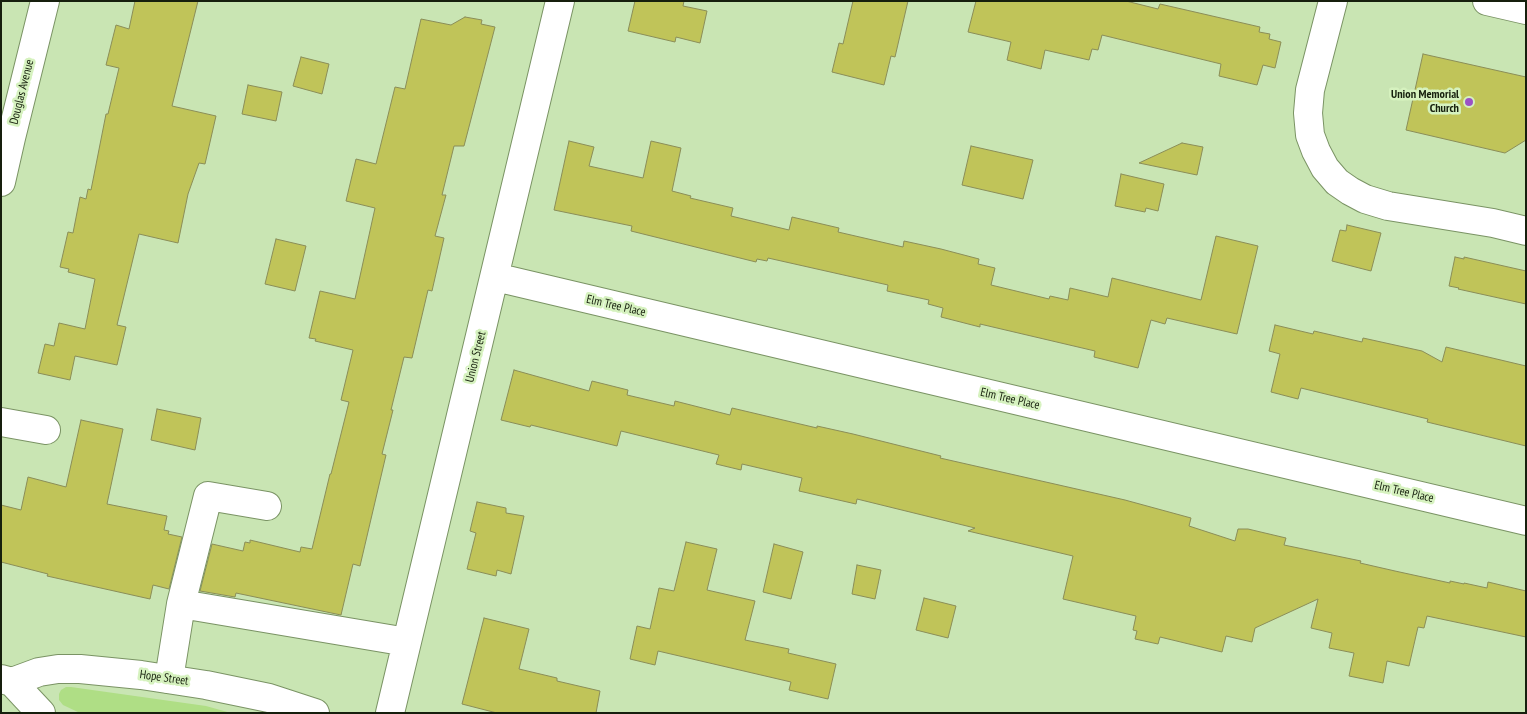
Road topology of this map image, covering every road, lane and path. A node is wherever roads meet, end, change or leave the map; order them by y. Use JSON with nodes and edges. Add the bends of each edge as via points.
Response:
{"nodes":[{"id":1,"x":45,"y":1,"type":"edge"},
{"id":2,"x":560,"y":1,"type":"edge"},
{"id":3,"x":1333,"y":1,"type":"edge"},
{"id":4,"x":1487,"y":1,"type":"edge"},
{"id":5,"x":1526,"y":10,"type":"edge"},
{"id":6,"x":6,"y":137,"type":"edge"},
{"id":7,"x":1,"y":182,"type":"edge"},
{"id":8,"x":1526,"y":231,"type":"edge"},
{"id":9,"x":495,"y":277,"type":"junction"},
{"id":10,"x":1,"y":422,"type":"edge"},
{"id":11,"x":46,"y":430,"type":"dead end"},
{"id":12,"x":267,"y":506,"type":"dead end"},
{"id":13,"x":1526,"y":521,"type":"edge"},
{"id":14,"x":181,"y":604,"type":"junction"},
{"id":15,"x":407,"y":642,"type":"junction"},
{"id":16,"x":169,"y":679,"type":"junction"},
{"id":17,"x":6,"y":680,"type":"edge"},
{"id":18,"x":41,"y":713,"type":"edge"},
{"id":19,"x":315,"y":713,"type":"edge"},
{"id":20,"x":390,"y":713,"type":"edge"}],
"edges":[{"from":1,"to":6,"type":"street","name":"Douglas Avenue"},
{"from":2,"to":9,"type":"street","name":"Union Street"},
{"from":3,"to":8,"type":"street","via":[[1310,90],[1308,113],[1310,135],[1325,168],[1338,182],[1365,199]]},
{"from":4,"to":5,"type":"street"},
{"from":6,"to":7,"type":"street","name":"Douglas Avenue"},
{"from":9,"to":13,"type":"street","name":"Elm Tree Place"},
{"from":9,"to":15,"type":"street","name":"Union Street"},
{"from":10,"to":11,"type":"street"},
{"from":12,"to":14,"type":"street","via":[[208,496]]},
{"from":14,"to":15,"type":"street"},
{"from":14,"to":16,"type":"street"},
{"from":15,"to":20,"type":"street","name":"Union Street"},
{"from":16,"to":17,"type":"street","name":"Hope Street","via":[[58,669]]},
{"from":16,"to":19,"type":"street","name":"Hope Street","via":[[270,698]]},
{"from":17,"to":18,"type":"street","name":"Hope Street"}]}
